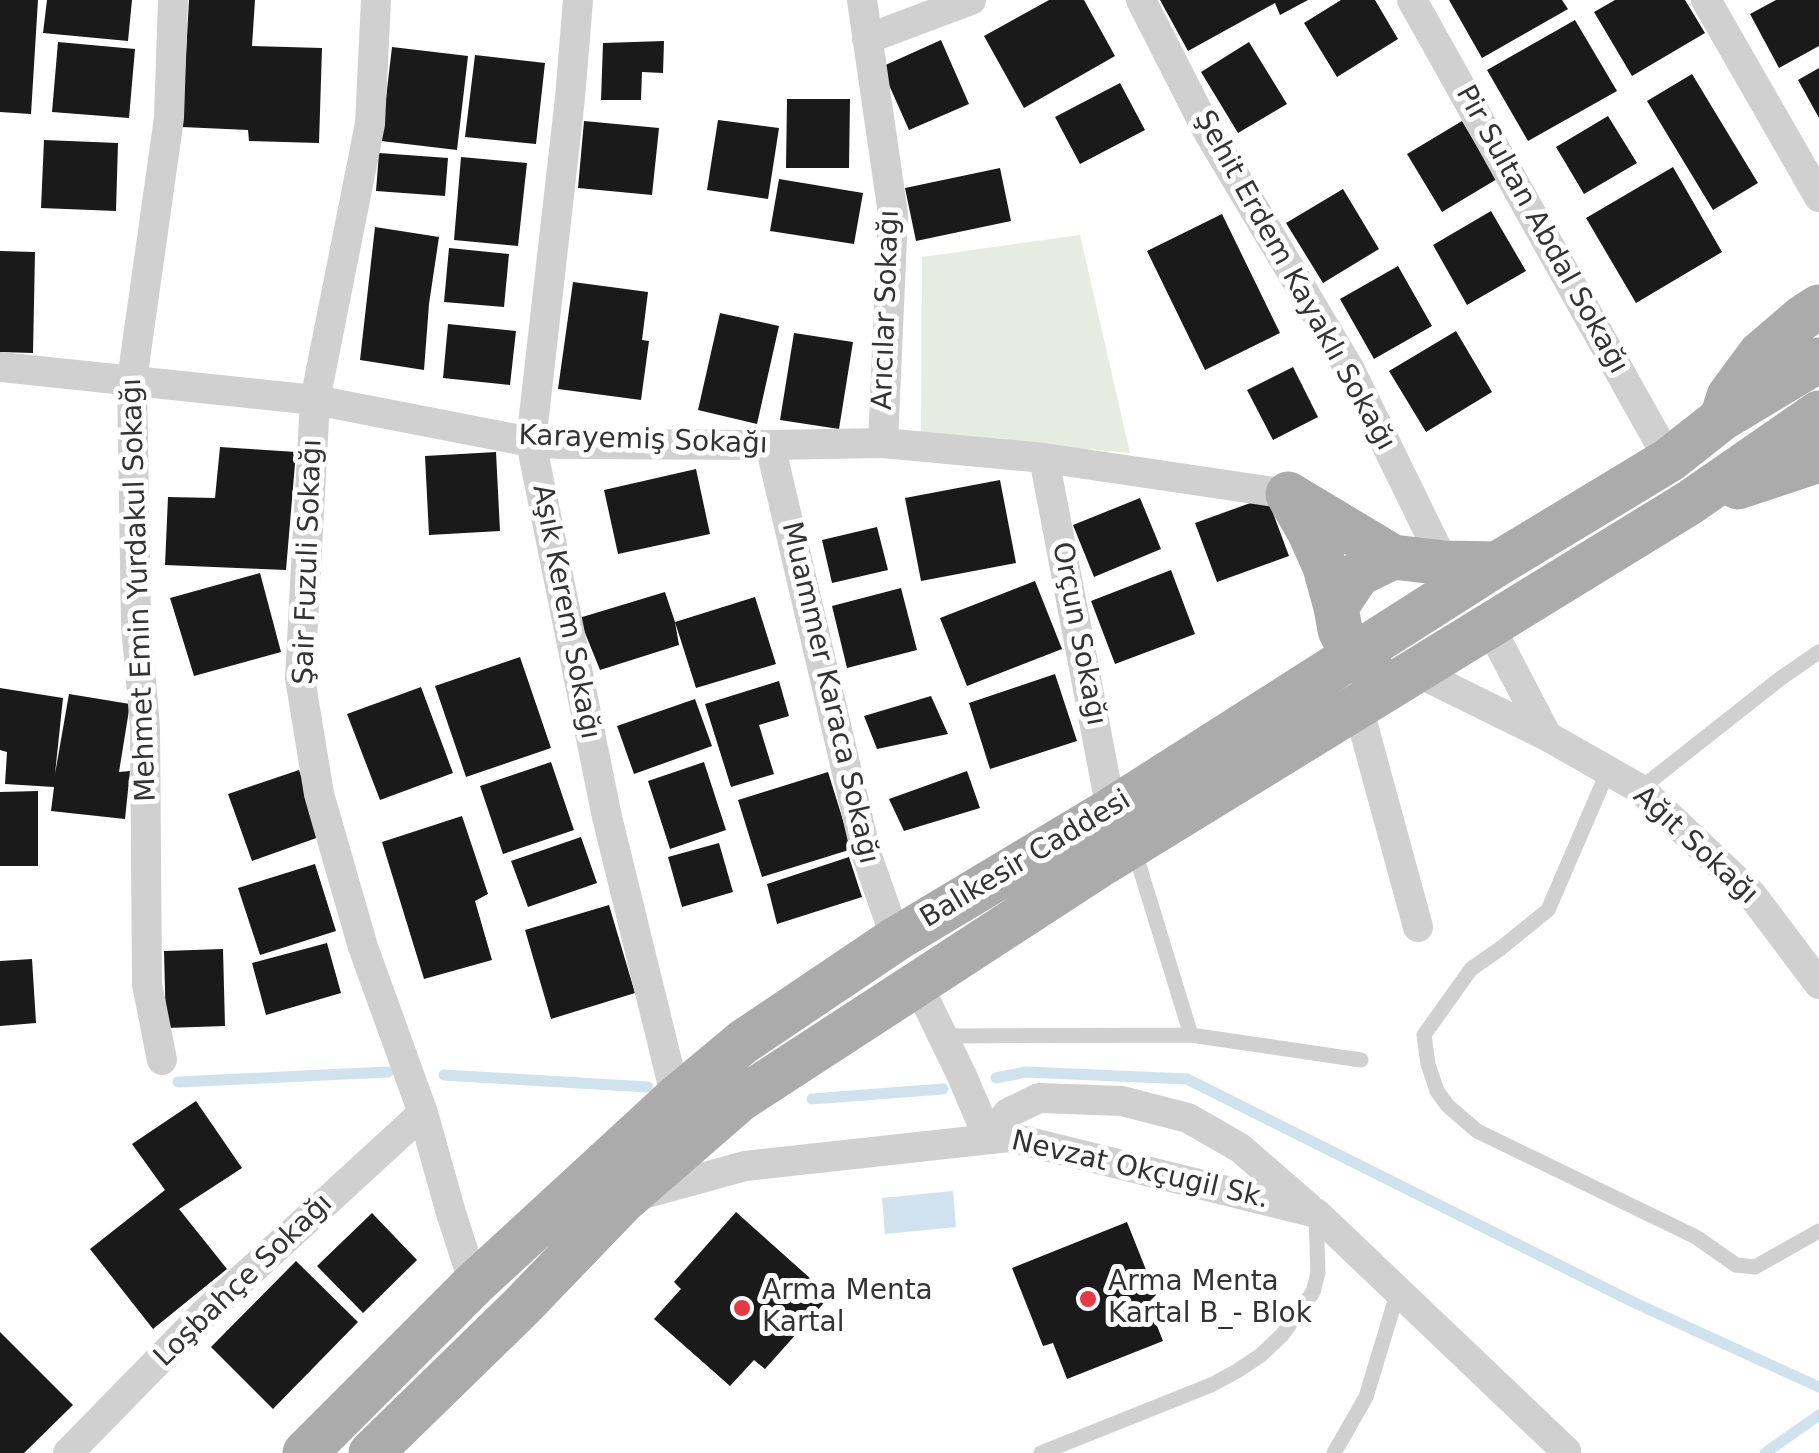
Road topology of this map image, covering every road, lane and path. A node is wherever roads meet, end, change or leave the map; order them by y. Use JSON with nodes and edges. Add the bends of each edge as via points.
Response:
{"nodes":[{"id":1,"x":173,"y":0,"type":"edge"},
{"id":2,"x":376,"y":0,"type":"edge"},
{"id":3,"x":578,"y":0,"type":"edge"},
{"id":4,"x":862,"y":0,"type":"edge"},
{"id":5,"x":972,"y":0,"type":"edge"},
{"id":6,"x":1142,"y":0,"type":"edge"},
{"id":7,"x":1412,"y":0,"type":"edge"},
{"id":8,"x":1706,"y":0,"type":"edge"},
{"id":9,"x":868,"y":39,"type":"junction"},
{"id":10,"x":1819,"y":197,"type":"edge"},
{"id":11,"x":1819,"y":307,"type":"edge"},
{"id":12,"x":1819,"y":360,"type":"edge"},
{"id":13,"x":0,"y":367,"type":"edge"},
{"id":14,"x":132,"y":380,"type":"junction"},
{"id":15,"x":315,"y":400,"type":"junction"},
{"id":16,"x":1819,"y":412,"type":"edge"},
{"id":17,"x":1722,"y":420,"type":"junction"},
{"id":18,"x":531,"y":442,"type":"junction"},
{"id":19,"x":884,"y":442,"type":"junction"},
{"id":20,"x":770,"y":445,"type":"junction"},
{"id":21,"x":1044,"y":458,"type":"junction"},
{"id":22,"x":1670,"y":460,"type":"junction"},
{"id":23,"x":1819,"y":460,"type":"edge"},
{"id":24,"x":1288,"y":494,"type":"junction"},
{"id":25,"x":1689,"y":503,"type":"junction"},
{"id":26,"x":1394,"y":557,"type":"junction"},
{"id":27,"x":1444,"y":563,"type":"junction"},
{"id":28,"x":1497,"y":564,"type":"junction"},
{"id":29,"x":1336,"y":608,"type":"junction"},
{"id":30,"x":1490,"y":627,"type":"junction"},
{"id":31,"x":1819,"y":652,"type":"edge"},
{"id":32,"x":1354,"y":656,"type":"junction"},
{"id":33,"x":1417,"y":672,"type":"junction"},
{"id":34,"x":1358,"y":706,"type":"junction"},
{"id":35,"x":1546,"y":736,"type":"junction"},
{"id":36,"x":1608,"y":771,"type":"junction"},
{"id":37,"x":1640,"y":789,"type":"junction"},
{"id":38,"x":1122,"y":828,"type":"junction"},
{"id":39,"x":1418,"y":927,"type":"dead end"},
{"id":40,"x":896,"y":939,"type":"junction"},
{"id":41,"x":917,"y":983,"type":"junction"},
{"id":42,"x":1819,"y":984,"type":"edge"},
{"id":43,"x":1190,"y":1035,"type":"junction"},
{"id":44,"x":943,"y":1036,"type":"junction"},
{"id":45,"x":162,"y":1060,"type":"dead end"},
{"id":46,"x":1362,"y":1060,"type":"dead end"},
{"id":47,"x":676,"y":1098,"type":"junction"},
{"id":48,"x":423,"y":1112,"type":"junction"},
{"id":49,"x":988,"y":1137,"type":"junction"},
{"id":50,"x":624,"y":1200,"type":"junction"},
{"id":51,"x":1316,"y":1213,"type":"junction"},
{"id":52,"x":1819,"y":1231,"type":"edge"},
{"id":53,"x":474,"y":1284,"type":"junction"},
{"id":54,"x":1398,"y":1291,"type":"junction"},
{"id":55,"x":1566,"y":1451,"type":"edge"},
{"id":56,"x":68,"y":1453,"type":"edge"},
{"id":57,"x":305,"y":1453,"type":"edge"},
{"id":58,"x":371,"y":1453,"type":"edge"},
{"id":59,"x":1041,"y":1453,"type":"edge"},
{"id":60,"x":1334,"y":1453,"type":"edge"}],
"edges":[{"from":1,"to":14,"type":"street","name":"Mehmet Emin Yurdakul Sokağı","via":[[169,118]]},
{"from":2,"to":15,"type":"street","name":"Şair Fuzuli Sokağı","via":[[370,124]]},
{"from":3,"to":18,"type":"street","name":"Aşık Kerem Sokağı"},
{"from":4,"to":9,"type":"street","name":"Arıcılar Sokağı"},
{"from":5,"to":9,"type":"street"},
{"from":6,"to":27,"type":"street","name":"Şehit Erdem Kayaklı Sokağı","via":[[1206,128],[1350,370]]},
{"from":7,"to":22,"type":"street","name":"Pir Sultan Abdal Sokağı"},
{"from":8,"to":10,"type":"street"},
{"from":9,"to":19,"type":"street","name":"Arıcılar Sokağı","via":[[893,214]]},
{"from":11,"to":17,"type":"main road","via":[[1760,354],[1729,396]]},
{"from":12,"to":17,"type":"main road","name":"Balıkesir Caddesi"},
{"from":13,"to":14,"type":"street","name":"Karayemiş Sokağı"},
{"from":14,"to":15,"type":"street","name":"Karayemiş Sokağı"},
{"from":14,"to":45,"type":"street","name":"Mehmet Emin Yurdakul Sokağı","via":[[147,984]]},
{"from":15,"to":18,"type":"street","name":"Karayemiş Sokağı"},
{"from":15,"to":48,"type":"street","name":"Şair Fuzuli Sokağı","via":[[300,678],[319,794],[363,947]]},
{"from":16,"to":25,"type":"main road","name":"Balıkesir Caddesi"},
{"from":17,"to":22,"type":"main road","name":"Balıkesir Caddesi"},
{"from":18,"to":20,"type":"street","name":"Karayemiş Sokağı"},
{"from":18,"to":47,"type":"street","name":"Aşık Kerem Sokağı","via":[[607,817]]},
{"from":19,"to":20,"type":"street","name":"Karayemiş Sokağı"},
{"from":19,"to":21,"type":"street","name":"Karayemiş Sokağı"},
{"from":20,"to":40,"type":"street","name":"Muammer Karaca Sokağı","via":[[866,853]]},
{"from":21,"to":24,"type":"street","name":"Karayemiş Sokağı"},
{"from":21,"to":38,"type":"street","name":"Orçun Sokağı"},
{"from":22,"to":28,"type":"main road","name":"Balıkesir Caddesi"},
{"from":23,"to":25,"type":"main road"},
{"from":24,"to":26,"type":"main road"},
{"from":24,"to":29,"type":"main road","via":[[1325,567]]},
{"from":25,"to":30,"type":"main road","name":"Balıkesir Caddesi"},
{"from":26,"to":27,"type":"main road"},
{"from":26,"to":29,"type":"main road","via":[[1358,574]]},
{"from":27,"to":28,"type":"main road"},
{"from":28,"to":32,"type":"main road","name":"Balıkesir Caddesi"},
{"from":29,"to":32,"type":"main road"},
{"from":30,"to":33,"type":"main road","name":"Balıkesir Caddesi"},
{"from":30,"to":35,"type":"street"},
{"from":31,"to":37,"type":"lane"},
{"from":32,"to":33,"type":"main road","via":[[1374,674]]},
{"from":32,"to":38,"type":"main road","name":"Balıkesir Caddesi"},
{"from":33,"to":34,"type":"main road","name":"Balıkesir Caddesi"},
{"from":33,"to":35,"type":"street","name":"Ağıt Sokağı"},
{"from":34,"to":38,"type":"main road","name":"Balıkesir Caddesi"},
{"from":34,"to":39,"type":"street"},
{"from":35,"to":36,"type":"street","name":"Ağıt Sokağı"},
{"from":36,"to":37,"type":"street","name":"Ağıt Sokağı"},
{"from":36,"to":52,"type":"lane","via":[[1548,910],[1471,969],[1424,1036],[1436,1091],[1478,1131],[1696,1236],[1736,1264],[1755,1266]]},
{"from":37,"to":42,"type":"street","name":"Ağıt Sokağı","via":[[1752,895]]},
{"from":38,"to":40,"type":"main road","name":"Balıkesir Caddesi"},
{"from":38,"to":41,"type":"main road","name":"Balıkesir Caddesi"},
{"from":38,"to":43,"type":"lane"},
{"from":40,"to":47,"type":"main road","name":"Balıkesir Caddesi","via":[[744,1042]]},
{"from":41,"to":44,"type":"street"},
{"from":41,"to":50,"type":"main road","name":"Balıkesir Caddesi","via":[[739,1100]]},
{"from":43,"to":44,"type":"lane"},
{"from":43,"to":46,"type":"lane"},
{"from":44,"to":49,"type":"street"},
{"from":47,"to":53,"type":"main road","name":"Balıkesir Caddesi"},
{"from":48,"to":53,"type":"street","name":"Şair Fuzuli Sokağı"},
{"from":48,"to":56,"type":"street","name":"Loşbahçe Sokağı","via":[[205,1313]]},
{"from":49,"to":50,"type":"street","name":"Nevzat Okçugil Sk.","via":[[745,1166]]},
{"from":49,"to":51,"type":"street","name":"Nevzat Okçugil Sk.","via":[[1009,1136]]},
{"from":49,"to":51,"type":"street","via":[[1008,1113],[1039,1098],[1122,1101],[1188,1118],[1240,1148]]},
{"from":50,"to":58,"type":"main road","name":"Balıkesir Caddesi"},
{"from":51,"to":54,"type":"street","name":"Nevzat Okçugil Sk."},
{"from":51,"to":59,"type":"lane","via":[[1314,1292],[1261,1355],[1212,1385]]},
{"from":53,"to":57,"type":"main road","name":"Balıkesir Caddesi"},
{"from":54,"to":55,"type":"street","name":"Nevzat Okçugil Sk."},
{"from":54,"to":60,"type":"lane","via":[[1366,1397]]}]}
